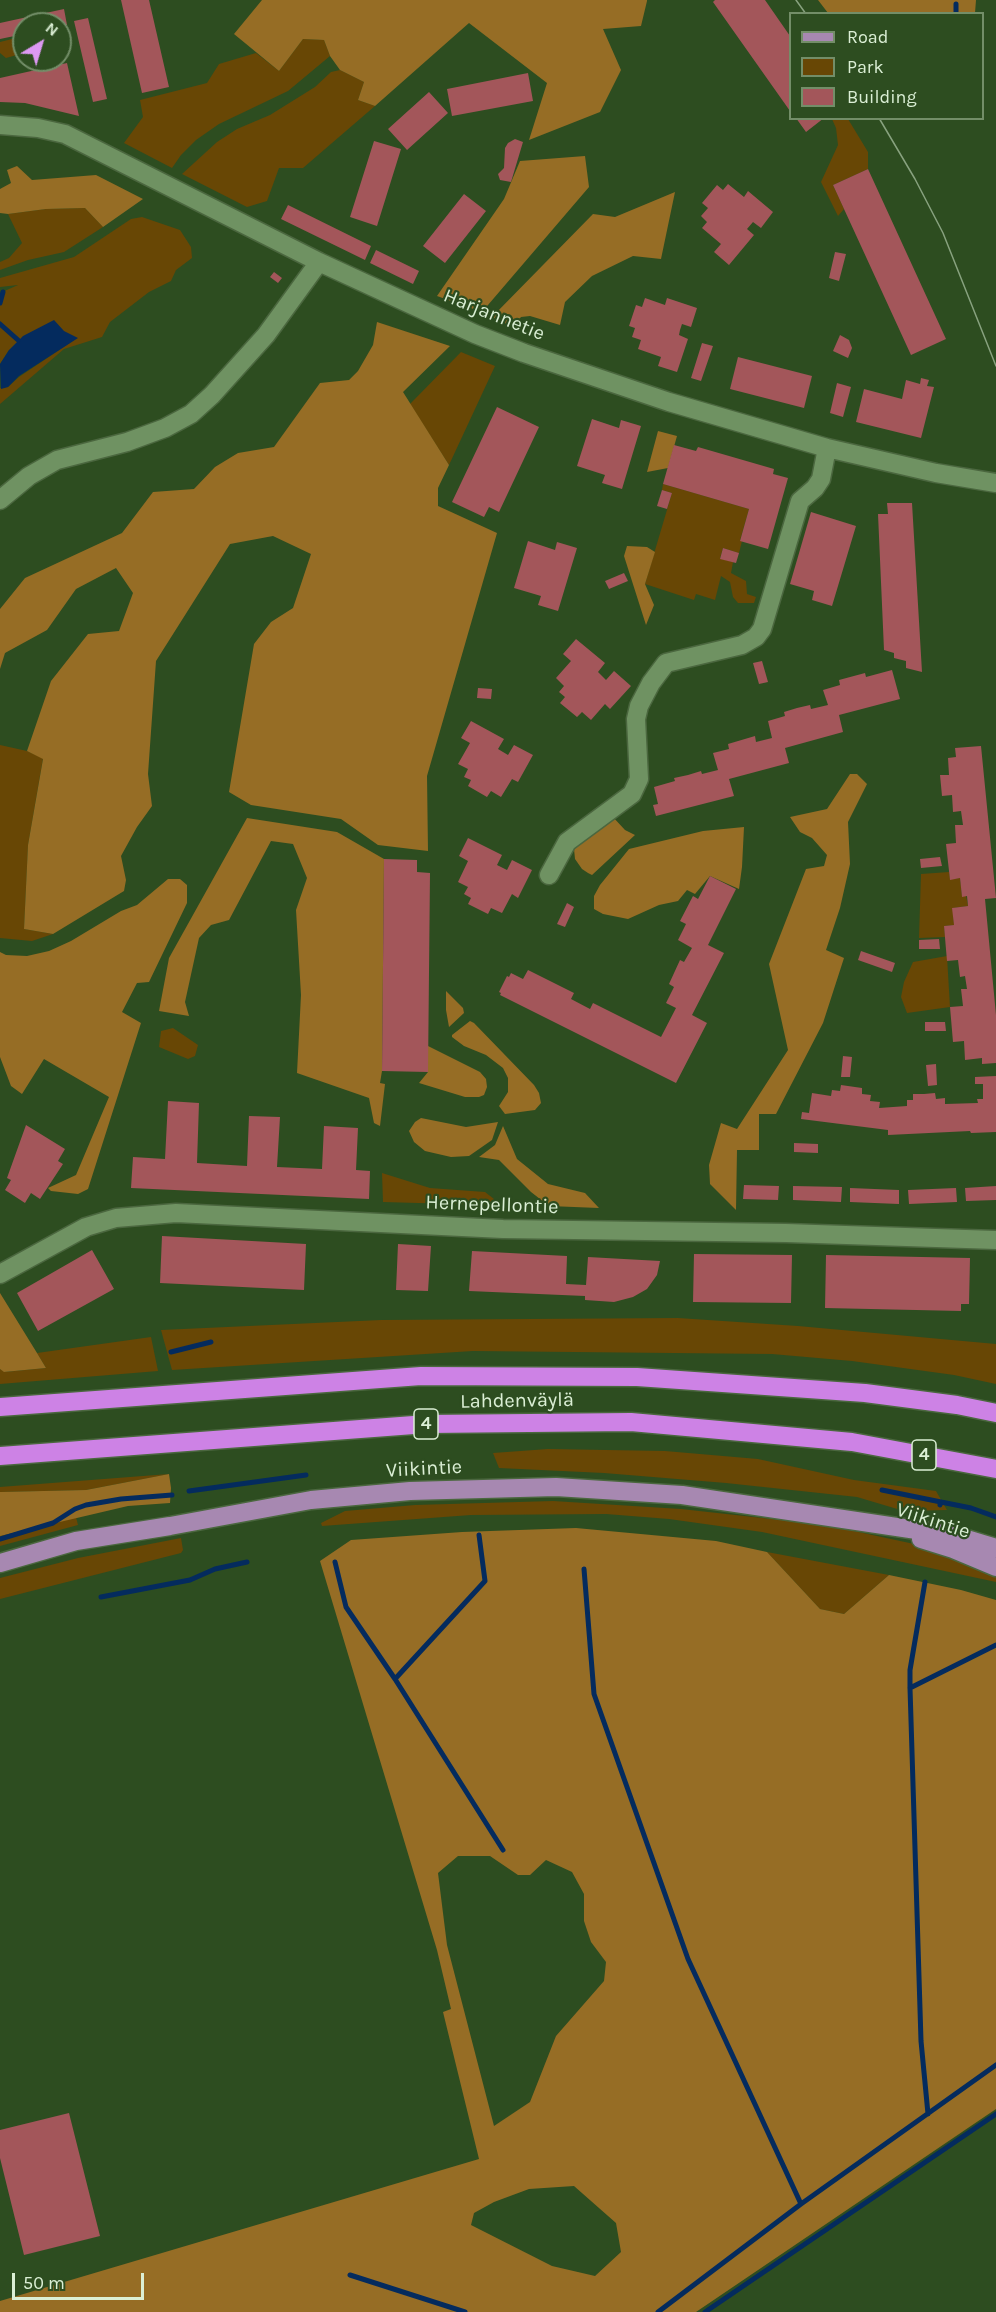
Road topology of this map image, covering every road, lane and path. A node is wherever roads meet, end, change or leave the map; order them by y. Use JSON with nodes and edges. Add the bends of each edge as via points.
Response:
{"nodes":[{"id":1,"x":0,"y":125,"type":"edge"},
{"id":2,"x":319,"y":262,"type":"junction"},
{"id":3,"x":827,"y":448,"type":"junction"},
{"id":4,"x":996,"y":483,"type":"edge"},
{"id":5,"x":0,"y":500,"type":"edge"},
{"id":6,"x":549,"y":874,"type":"dead end"},
{"id":7,"x":996,"y":1240,"type":"edge"},
{"id":8,"x":0,"y":1274,"type":"edge"},
{"id":9,"x":0,"y":1407,"type":"edge"},
{"id":10,"x":996,"y":1413,"type":"edge"},
{"id":11,"x":852,"y":1442,"type":"junction"},
{"id":12,"x":0,"y":1456,"type":"edge"},
{"id":13,"x":996,"y":1469,"type":"edge"},
{"id":14,"x":996,"y":1481,"type":"edge"},
{"id":15,"x":856,"y":1520,"type":"junction"},
{"id":16,"x":996,"y":1548,"type":"edge"},
{"id":17,"x":0,"y":1563,"type":"edge"},
{"id":18,"x":996,"y":1567,"type":"edge"}],
"edges":[{"from":1,"to":2,"type":"street","name":"Harjannetie","via":[[65,134]]},
{"from":2,"to":3,"type":"street","name":"Harjannetie","via":[[524,353],[669,402]]},
{"from":2,"to":5,"type":"street","via":[[266,335],[191,414],[127,442],[57,460]]},
{"from":3,"to":4,"type":"street","name":"Harjannetie"},
{"from":3,"to":6,"type":"street","via":[[820,479],[800,501],[762,629],[742,645],[666,663],[639,706],[639,779],[632,794],[567,842]]},
{"from":7,"to":8,"type":"street","name":"Hernepellontie","via":[[503,1229],[176,1213],[116,1218],[86,1227]]},
{"from":9,"to":10,"type":"highway","name":"Lahdenväylä","via":[[421,1376],[637,1377],[865,1393]]},
{"from":11,"to":12,"type":"highway","name":"Lahdenväylä","number":"4","via":[[631,1422],[427,1424]]},
{"from":11,"to":13,"type":"highway","name":"Lahdenväylä","number":"4"},
{"from":11,"to":14,"type":"highway"},
{"from":15,"to":16,"type":"main road","name":"Viikintie","via":[[957,1536]]},
{"from":15,"to":17,"type":"main road","name":"Viikintie","via":[[670,1494],[556,1487],[410,1491],[286,1503],[76,1541]]},
{"from":15,"to":18,"type":"main road","name":"Viikintie","via":[[952,1549]]}]}
